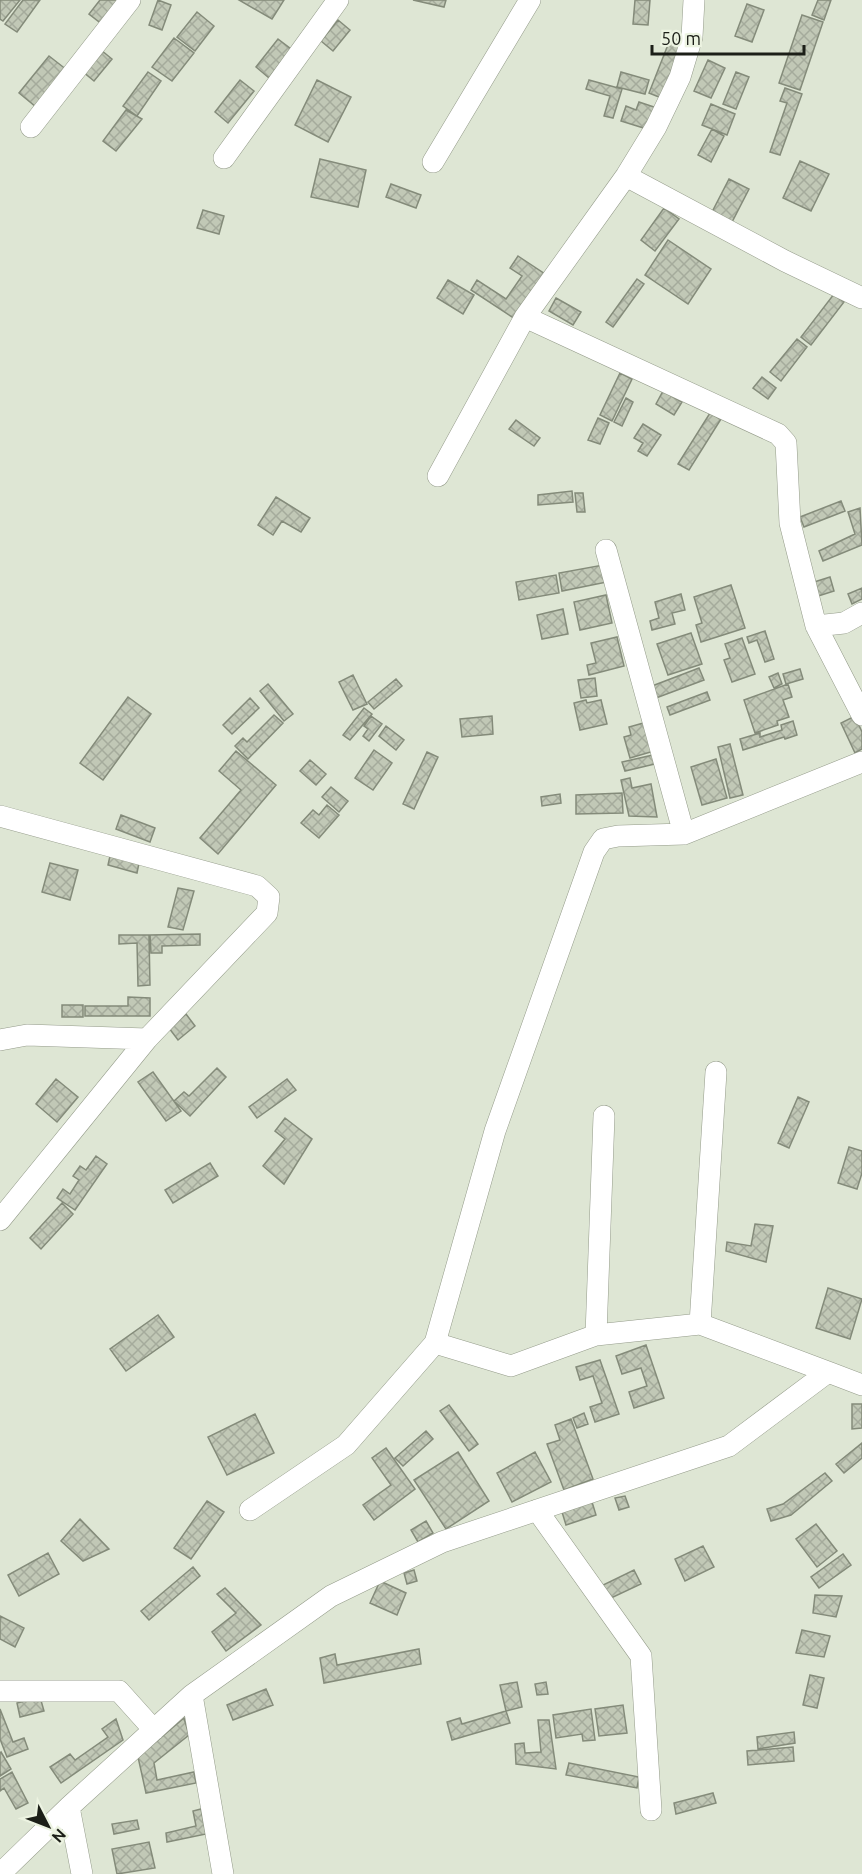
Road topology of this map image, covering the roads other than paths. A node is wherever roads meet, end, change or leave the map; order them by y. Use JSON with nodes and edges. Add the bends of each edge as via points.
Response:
{"nodes":[{"id":1,"x":130,"y":0,"type":"edge"},
{"id":2,"x":338,"y":0,"type":"edge"},
{"id":3,"x":530,"y":0,"type":"edge"},
{"id":4,"x":694,"y":0,"type":"edge"},
{"id":5,"x":31,"y":127,"type":"dead end"},
{"id":6,"x":224,"y":158,"type":"dead end"},
{"id":7,"x":433,"y":162,"type":"dead end"},
{"id":8,"x":626,"y":176,"type":"junction"},
{"id":9,"x":862,"y":298,"type":"edge"},
{"id":10,"x":525,"y":317,"type":"junction"},
{"id":11,"x":438,"y":476,"type":"dead end"},
{"id":12,"x":606,"y":550,"type":"dead end"},
{"id":13,"x":862,"y":613,"type":"edge"},
{"id":14,"x":816,"y":626,"type":"junction"},
{"id":15,"x":862,"y":715,"type":"edge"},
{"id":16,"x":862,"y":762,"type":"edge"},
{"id":17,"x":0,"y":816,"type":"edge"},
{"id":18,"x":684,"y":834,"type":"junction"},
{"id":19,"x":147,"y":1039,"type":"junction"},
{"id":20,"x":0,"y":1040,"type":"edge"},
{"id":21,"x":716,"y":1072,"type":"dead end"},
{"id":22,"x":604,"y":1116,"type":"dead end"},
{"id":23,"x":0,"y":1220,"type":"edge"},
{"id":24,"x":700,"y":1324,"type":"junction"},
{"id":25,"x":596,"y":1335,"type":"junction"},
{"id":26,"x":435,"y":1343,"type":"junction"},
{"id":27,"x":828,"y":1372,"type":"junction"},
{"id":28,"x":862,"y":1385,"type":"edge"},
{"id":29,"x":250,"y":1510,"type":"dead end"},
{"id":30,"x":537,"y":1510,"type":"junction"},
{"id":31,"x":0,"y":1691,"type":"edge"},
{"id":32,"x":192,"y":1695,"type":"junction"},
{"id":33,"x":154,"y":1730,"type":"junction"},
{"id":34,"x":69,"y":1807,"type":"junction"},
{"id":35,"x":651,"y":1810,"type":"dead end"},
{"id":36,"x":0,"y":1874,"type":"edge"},
{"id":37,"x":82,"y":1874,"type":"edge"},
{"id":38,"x":223,"y":1874,"type":"edge"}],
"edges":[{"from":1,"to":5,"type":"street"},
{"from":2,"to":6,"type":"street"},
{"from":3,"to":7,"type":"street"},
{"from":4,"to":8,"type":"street","via":[[692,37],[680,77]]},
{"from":8,"to":9,"type":"street"},
{"from":8,"to":10,"type":"street"},
{"from":10,"to":11,"type":"street"},
{"from":10,"to":14,"type":"street","via":[[778,434],[786,443],[790,523]]},
{"from":12,"to":18,"type":"street"},
{"from":13,"to":14,"type":"street","via":[[844,623]]},
{"from":14,"to":15,"type":"street"},
{"from":16,"to":18,"type":"street"},
{"from":17,"to":19,"type":"street","via":[[257,886],[269,897],[267,913]]},
{"from":18,"to":26,"type":"street","via":[[618,836],[603,839],[594,852],[495,1131]]},
{"from":19,"to":20,"type":"street","via":[[27,1035]]},
{"from":19,"to":23,"type":"street"},
{"from":21,"to":24,"type":"street"},
{"from":22,"to":25,"type":"street"},
{"from":24,"to":25,"type":"street"},
{"from":24,"to":27,"type":"street"},
{"from":25,"to":26,"type":"street","via":[[511,1366]]},
{"from":26,"to":29,"type":"street","via":[[346,1445]]},
{"from":27,"to":28,"type":"street"},
{"from":27,"to":30,"type":"street","via":[[729,1446]]},
{"from":30,"to":32,"type":"street","via":[[442,1542],[331,1596]]},
{"from":30,"to":35,"type":"street","via":[[640,1656]]},
{"from":31,"to":33,"type":"street","via":[[119,1691]]},
{"from":32,"to":33,"type":"street"},
{"from":32,"to":38,"type":"street"},
{"from":33,"to":34,"type":"street"},
{"from":34,"to":36,"type":"street"},
{"from":34,"to":37,"type":"street"}]}
